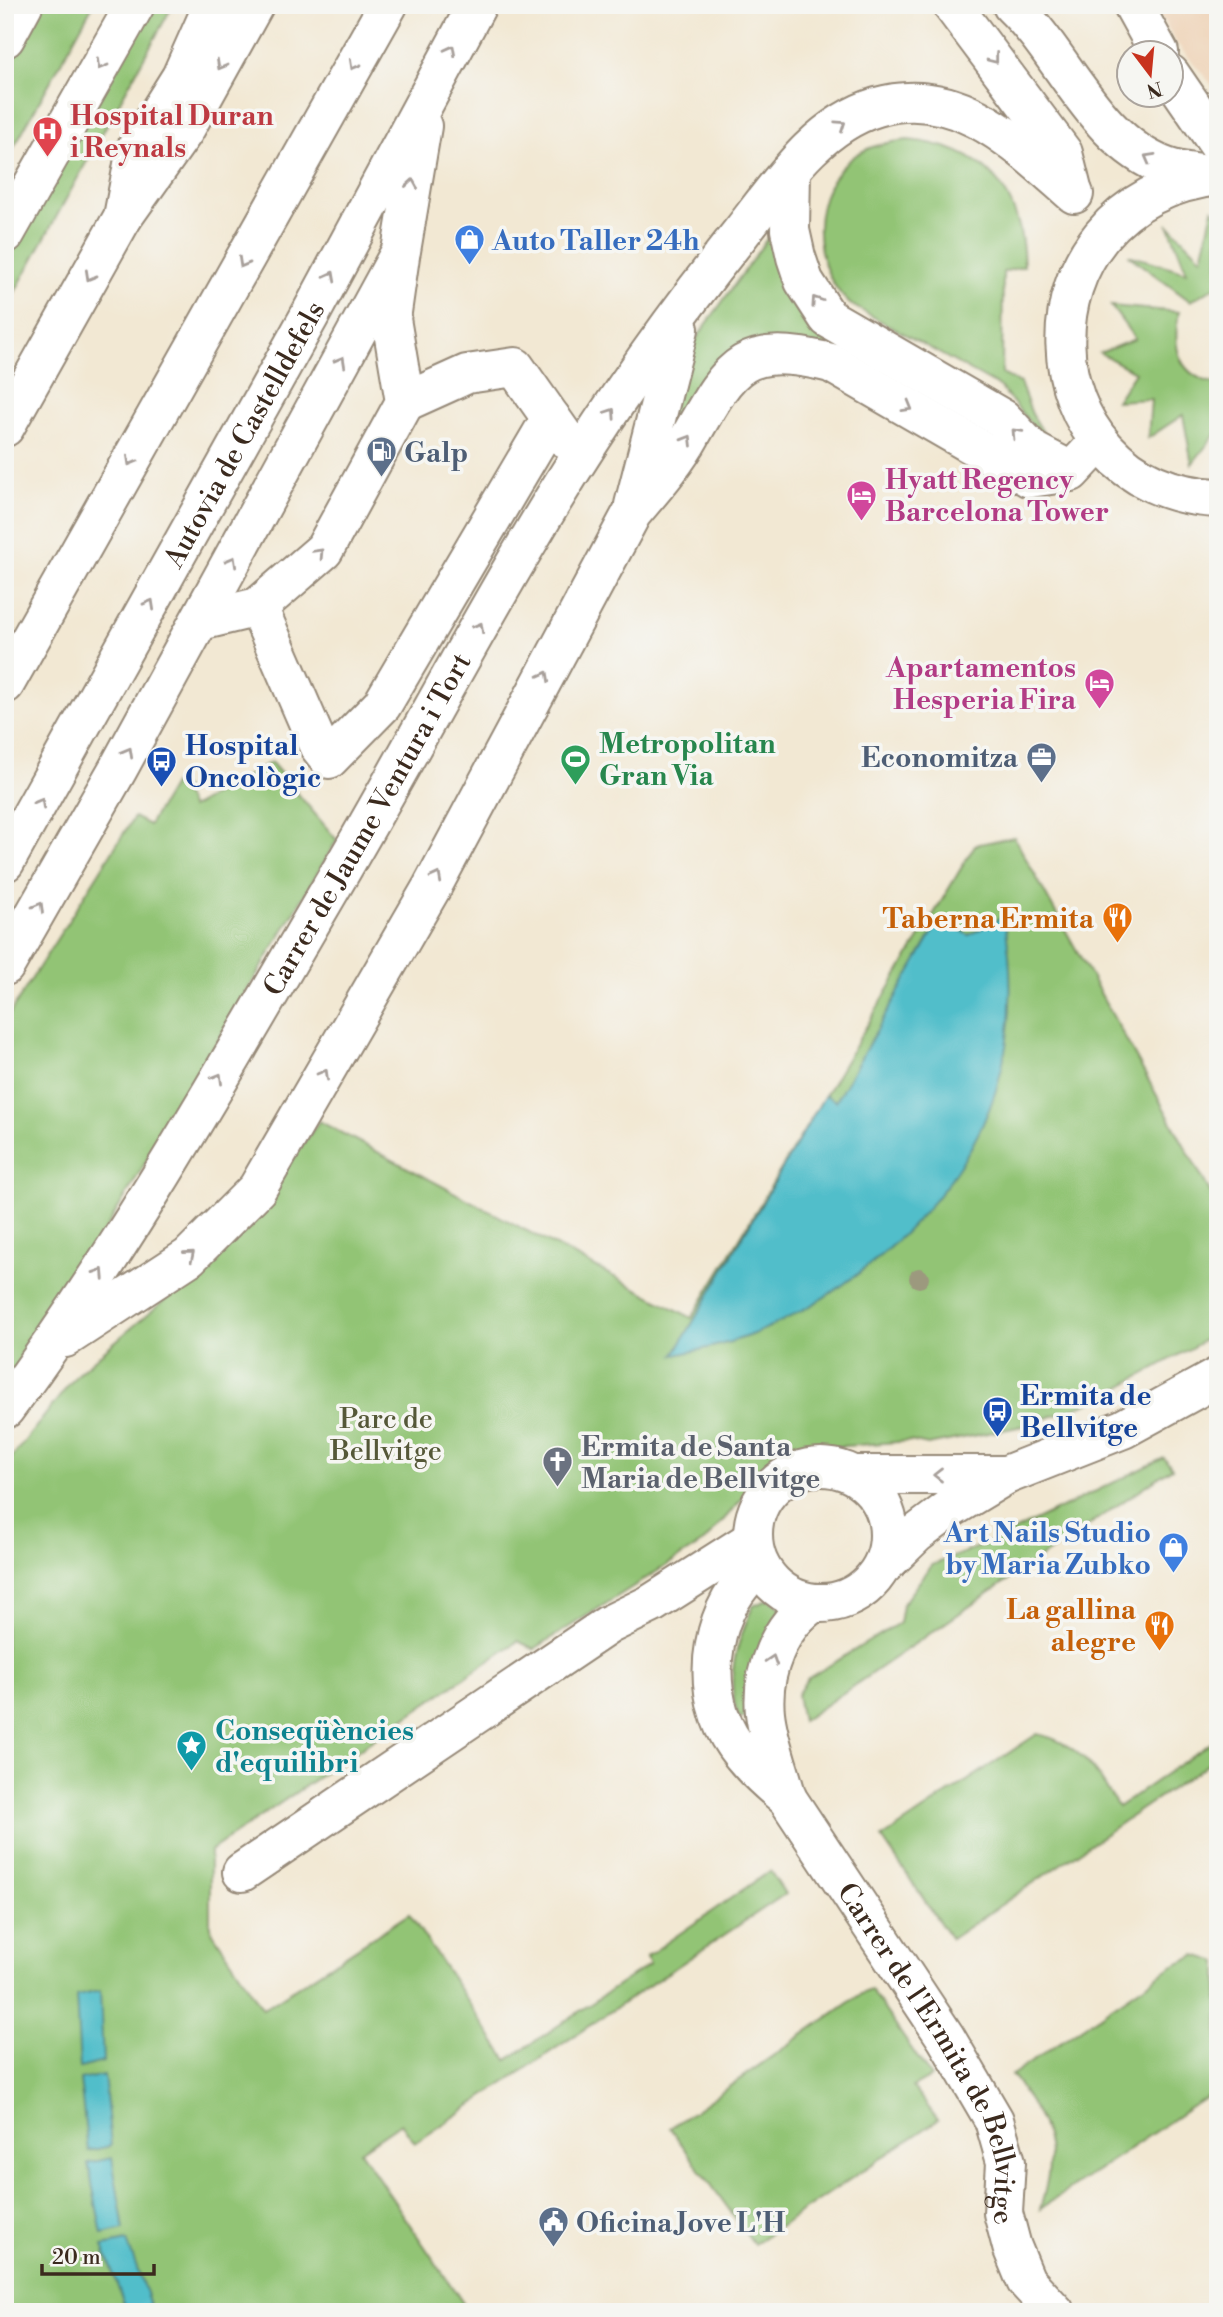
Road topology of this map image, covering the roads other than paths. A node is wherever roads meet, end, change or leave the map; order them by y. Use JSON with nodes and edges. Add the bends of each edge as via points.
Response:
{"nodes":[{"id":1,"x":23,"y":5,"type":"edge"},
{"id":2,"x":135,"y":5,"type":"edge"},
{"id":3,"x":213,"y":5,"type":"edge"},
{"id":4,"x":254,"y":5,"type":"edge"},
{"id":5,"x":388,"y":5,"type":"edge"},
{"id":6,"x":477,"y":5,"type":"edge"},
{"id":7,"x":952,"y":5,"type":"edge"},
{"id":8,"x":1133,"y":5,"type":"edge"},
{"id":9,"x":1023,"y":12,"type":"edge"},
{"id":10,"x":5,"y":38,"type":"edge"},
{"id":11,"x":1151,"y":38,"type":"edge"},
{"id":12,"x":426,"y":96,"type":"junction"},
{"id":13,"x":1184,"y":100,"type":"edge"},
{"id":14,"x":1217,"y":165,"type":"edge"},
{"id":15,"x":791,"y":170,"type":"junction"},
{"id":16,"x":1073,"y":194,"type":"junction"},
{"id":17,"x":123,"y":217,"type":"junction"},
{"id":18,"x":5,"y":234,"type":"edge"},
{"id":19,"x":401,"y":251,"type":"junction"},
{"id":20,"x":1076,"y":277,"type":"junction"},
{"id":21,"x":685,"y":303,"type":"junction"},
{"id":22,"x":869,"y":341,"type":"junction"},
{"id":23,"x":849,"y":373,"type":"junction"},
{"id":24,"x":405,"y":402,"type":"junction"},
{"id":25,"x":551,"y":418,"type":"junction"},
{"id":26,"x":5,"y":427,"type":"edge"},
{"id":27,"x":1100,"y":442,"type":"junction"},
{"id":28,"x":580,"y":459,"type":"junction"},
{"id":29,"x":1071,"y":472,"type":"junction"},
{"id":30,"x":1212,"y":501,"type":"edge"},
{"id":31,"x":632,"y":513,"type":"junction"},
{"id":32,"x":258,"y":607,"type":"junction"},
{"id":33,"x":200,"y":621,"type":"junction"},
{"id":34,"x":5,"y":684,"type":"edge"},
{"id":35,"x":5,"y":862,"type":"edge"},
{"id":36,"x":5,"y":966,"type":"edge"},
{"id":37,"x":50,"y":1348,"type":"junction"},
{"id":38,"x":1218,"y":1377,"type":"edge"},
{"id":39,"x":5,"y":1409,"type":"edge"},
{"id":40,"x":858,"y":1475,"type":"junction"},
{"id":41,"x":1006,"y":1475,"type":"junction"},
{"id":42,"x":757,"y":1553,"type":"junction"},
{"id":43,"x":884,"y":1565,"type":"junction"},
{"id":44,"x":813,"y":1603,"type":"junction"},
{"id":45,"x":765,"y":1712,"type":"junction"},
{"id":46,"x":728,"y":1735,"type":"junction"},
{"id":47,"x":787,"y":1798,"type":"junction"},
{"id":48,"x":242,"y":1872,"type":"dead end"},
{"id":49,"x":1055,"y":2312,"type":"edge"}],
"edges":[{"from":1,"to":10,"type":"main road"},
{"from":2,"to":18,"type":"main road","one_way":true},
{"from":3,"to":17,"type":"main road","via":[[181,77],[136,149]]},
{"from":4,"to":17,"type":"main road","one_way":true,"via":[[184,131]]},
{"from":5,"to":34,"type":"main road","one_way":true},
{"from":12,"to":6,"type":"main road","name":"Autovia de Castelldefels","one_way":true},
{"from":7,"to":16,"type":"main road","one_way":true,"via":[[1063,153]]},
{"from":8,"to":11,"type":"main road"},
{"from":14,"to":9,"type":"main road","one_way":true,"via":[[1167,168],[1119,138]]},
{"from":19,"to":12,"type":"main road","one_way":true},
{"from":35,"to":12,"type":"main road","name":"Autovia de Castelldefels","one_way":true,"via":[[303,330]]},
{"from":13,"to":14,"type":"main road"},
{"from":14,"to":20,"type":"main road","via":[[1157,190],[1118,216],[1094,243]]},
{"from":15,"to":16,"type":"main road","name":"Carrer de Jaume Ventura i Tort","one_way":true,"via":[[822,138],[851,118],[878,107],[939,103],[1004,132]]},
{"from":15,"to":21,"type":"main road","name":"Carrer de Jaume Ventura i Tort"},
{"from":22,"to":15,"type":"main road","one_way":true,"via":[[828,318],[804,282],[790,230]]},
{"from":16,"to":20,"type":"main road","via":[[1082,222]]},
{"from":17,"to":26,"type":"main road","one_way":true},
{"from":19,"to":24,"type":"main road","via":[[391,319]]},
{"from":33,"to":19,"type":"main road","one_way":true},
{"from":20,"to":27,"type":"main road","via":[[1064,317],[1066,364],[1078,404]]},
{"from":28,"to":21,"type":"main road","name":"Carrer de Jaume Ventura i Tort","one_way":true},
{"from":21,"to":31,"type":"main road","name":"Carrer de Jaume Ventura i Tort"},
{"from":22,"to":23,"type":"main road"},
{"from":29,"to":22,"type":"main road","one_way":true,"via":[[1033,451],[1003,419]]},
{"from":23,"to":29,"type":"main road","name":"Carrer de Jaume Ventura i Tort","one_way":true,"via":[[1030,478]]},
{"from":31,"to":23,"type":"main road","name":"Carrer de Jaume Ventura i Tort","one_way":true,"via":[[671,468],[719,385],[740,366],[762,356],[795,354]]},
{"from":24,"to":25,"type":"main road","via":[[467,374],[515,367]]},
{"from":32,"to":24,"type":"main road","one_way":true,"via":[[324,550]]},
{"from":25,"to":28,"type":"main road"},
{"from":25,"to":32,"type":"main road","via":[[382,705],[329,759],[318,745]]},
{"from":27,"to":29,"type":"main road"},
{"from":27,"to":30,"type":"main road","via":[[1123,466],[1150,482]]},
{"from":37,"to":28,"type":"main road","name":"Carrer de Jaume Ventura i Tort","one_way":true,"via":[[163,1174],[400,770],[529,538]]},
{"from":37,"to":31,"type":"main road","name":"Carrer de Jaume Ventura i Tort","one_way":true,"via":[[189,1257],[257,1189],[432,887]]},
{"from":32,"to":33,"type":"main road"},
{"from":36,"to":33,"type":"main road","one_way":true},
{"from":37,"to":39,"type":"main road","name":"Carrer de Jaume Ventura i Tort"},
{"from":38,"to":41,"type":"main road","via":[[1123,1429]]},
{"from":41,"to":40,"type":"main road","one_way":true},
{"from":40,"to":42,"type":"main road","via":[[836,1466],[812,1466],[786,1475],[758,1505],[752,1525]]},
{"from":40,"to":43,"type":"main road","via":[[882,1505],[888,1527]]},
{"from":41,"to":43,"type":"main road","via":[[937,1518]]},
{"from":42,"to":44,"type":"main road","via":[[775,1585],[790,1596]]},
{"from":42,"to":46,"type":"main road","name":"Carrer de l'Ermita de Bellvitge","via":[[730,1600],[718,1633],[714,1693]]},
{"from":42,"to":48,"type":"main road","via":[[617,1620]]},
{"from":43,"to":44,"type":"main road","via":[[871,1584],[851,1597]]},
{"from":45,"to":44,"type":"main road","name":"Carrer de l'Ermita de Bellvitge","one_way":true,"via":[[769,1660],[796,1614]]},
{"from":45,"to":46,"type":"main road"},
{"from":45,"to":47,"type":"main road","name":"Carrer de l'Ermita de Bellvitge"},
{"from":46,"to":47,"type":"main road","name":"Carrer de l'Ermita de Bellvitge","via":[[761,1776]]},
{"from":47,"to":49,"type":"main road","name":"Carrer de l'Ermita de Bellvitge","via":[[946,2038],[994,2120],[1006,2162],[1003,2213],[1012,2247],[1026,2281]]}]}
